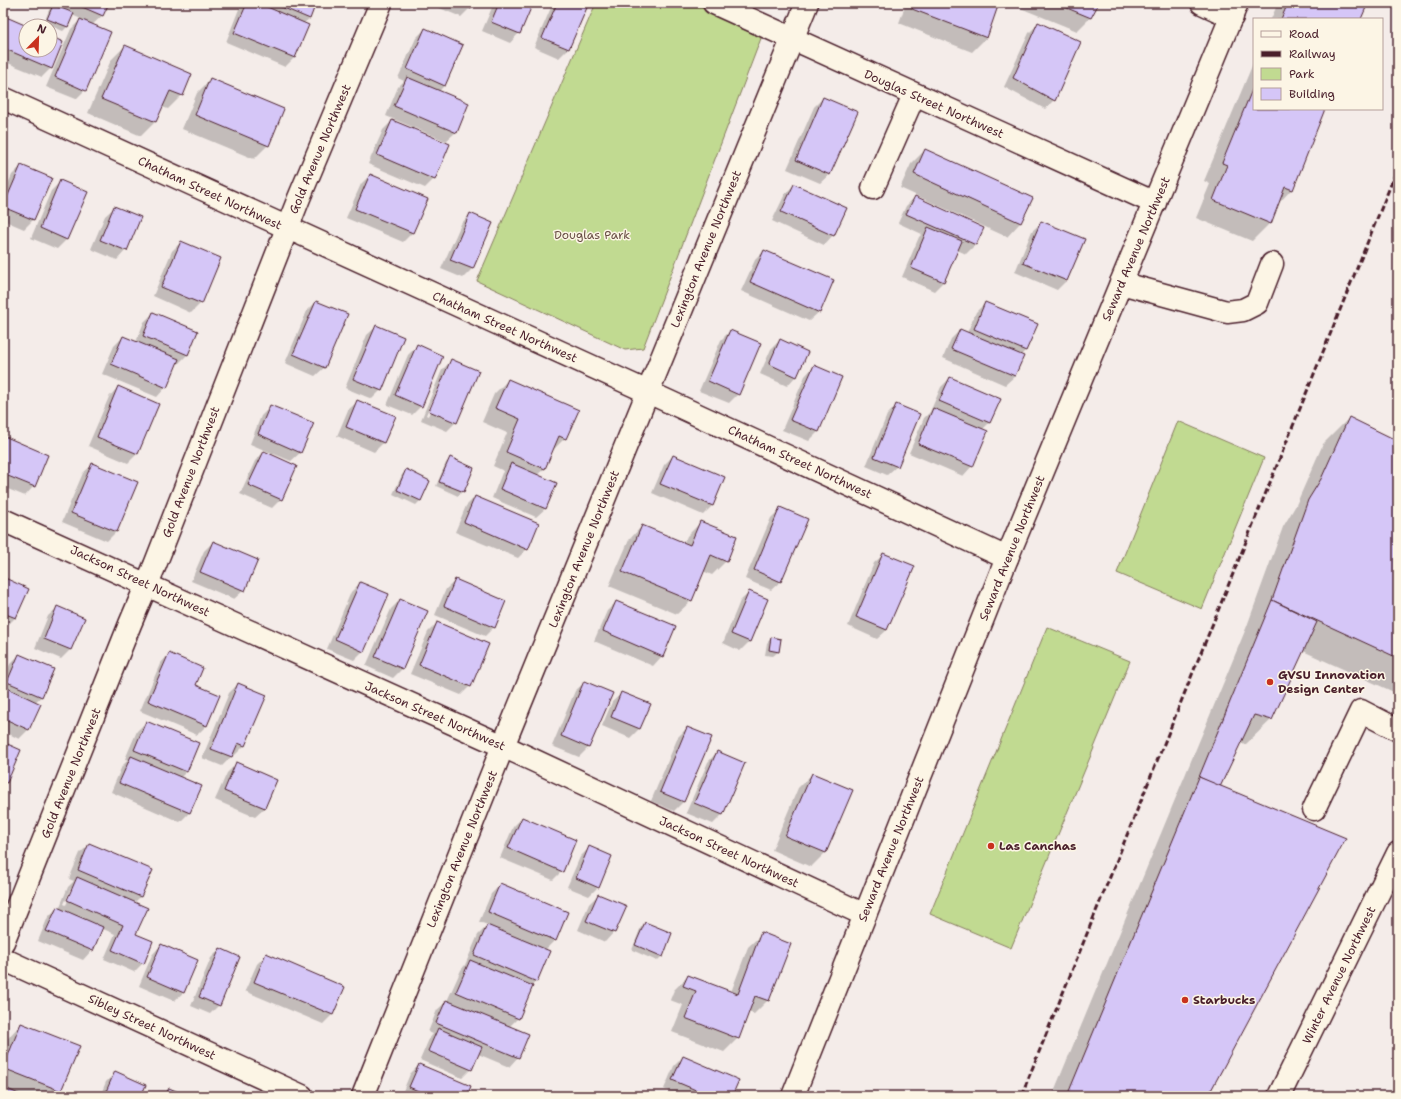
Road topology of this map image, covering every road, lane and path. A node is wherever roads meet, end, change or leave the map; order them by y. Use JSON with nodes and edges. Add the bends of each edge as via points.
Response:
{"nodes":[{"id":1,"x":381,"y":3,"type":"edge"},
{"id":2,"x":714,"y":3,"type":"edge"},
{"id":3,"x":807,"y":3,"type":"edge"},
{"id":4,"x":1202,"y":3,"type":"edge"},
{"id":5,"x":1234,"y":10,"type":"edge"},
{"id":6,"x":792,"y":39,"type":"junction"},
{"id":7,"x":914,"y":95,"type":"junction"},
{"id":8,"x":3,"y":98,"type":"edge"},
{"id":9,"x":873,"y":188,"type":"dead end"},
{"id":10,"x":1155,"y":203,"type":"junction"},
{"id":11,"x":287,"y":228,"type":"junction"},
{"id":12,"x":1272,"y":264,"type":"dead end"},
{"id":13,"x":1122,"y":283,"type":"junction"},
{"id":14,"x":648,"y":392,"type":"junction"},
{"id":15,"x":3,"y":520,"type":"edge"},
{"id":16,"x":1007,"y":558,"type":"junction"},
{"id":17,"x":146,"y":585,"type":"junction"},
{"id":18,"x":1398,"y":730,"type":"edge"},
{"id":19,"x":503,"y":746,"type":"junction"},
{"id":20,"x":1314,"y":810,"type":"dead end"},
{"id":21,"x":1398,"y":853,"type":"edge"},
{"id":22,"x":865,"y":915,"type":"junction"},
{"id":23,"x":3,"y":942,"type":"edge"},
{"id":24,"x":3,"y":959,"type":"edge"},
{"id":25,"x":302,"y":1096,"type":"edge"},
{"id":26,"x":363,"y":1096,"type":"edge"},
{"id":27,"x":793,"y":1096,"type":"edge"},
{"id":28,"x":1280,"y":1096,"type":"edge"}],
"edges":[{"from":1,"to":11,"type":"street","name":"Gold Avenue Northwest"},
{"from":2,"to":6,"type":"street","name":"Douglas Street Northwest"},
{"from":3,"to":6,"type":"street","name":"Lexington Avenue Northwest"},
{"from":4,"to":5,"type":"street"},
{"from":5,"to":10,"type":"street","name":"Seward Avenue Northwest"},
{"from":6,"to":7,"type":"street","name":"Douglas Street Northwest"},
{"from":6,"to":14,"type":"street","name":"Lexington Avenue Northwest"},
{"from":7,"to":9,"type":"street"},
{"from":7,"to":10,"type":"street","name":"Douglas Street Northwest"},
{"from":8,"to":11,"type":"street","name":"Chatham Street Northwest"},
{"from":10,"to":13,"type":"street","name":"Seward Avenue Northwest"},
{"from":11,"to":14,"type":"street","name":"Chatham Street Northwest"},
{"from":11,"to":17,"type":"street","name":"Gold Avenue Northwest"},
{"from":12,"to":13,"type":"street","via":[[1257,303],[1243,310],[1227,312]]},
{"from":13,"to":16,"type":"street","name":"Seward Avenue Northwest"},
{"from":14,"to":16,"type":"street","name":"Chatham Street Northwest"},
{"from":14,"to":19,"type":"street","name":"Lexington Avenue Northwest"},
{"from":15,"to":17,"type":"street","name":"Jackson Street Northwest"},
{"from":16,"to":22,"type":"street","name":"Seward Avenue Northwest"},
{"from":17,"to":19,"type":"street","name":"Jackson Street Northwest"},
{"from":17,"to":23,"type":"street","name":"Gold Avenue Northwest"},
{"from":18,"to":20,"type":"street","via":[[1361,711]]},
{"from":19,"to":22,"type":"street","name":"Jackson Street Northwest"},
{"from":19,"to":26,"type":"street","name":"Lexington Avenue Northwest"},
{"from":21,"to":28,"type":"street","name":"Winter Avenue Northwest"},
{"from":22,"to":27,"type":"street","name":"Seward Avenue Northwest"},
{"from":24,"to":25,"type":"street","name":"Sibley Street Northwest"}]}
